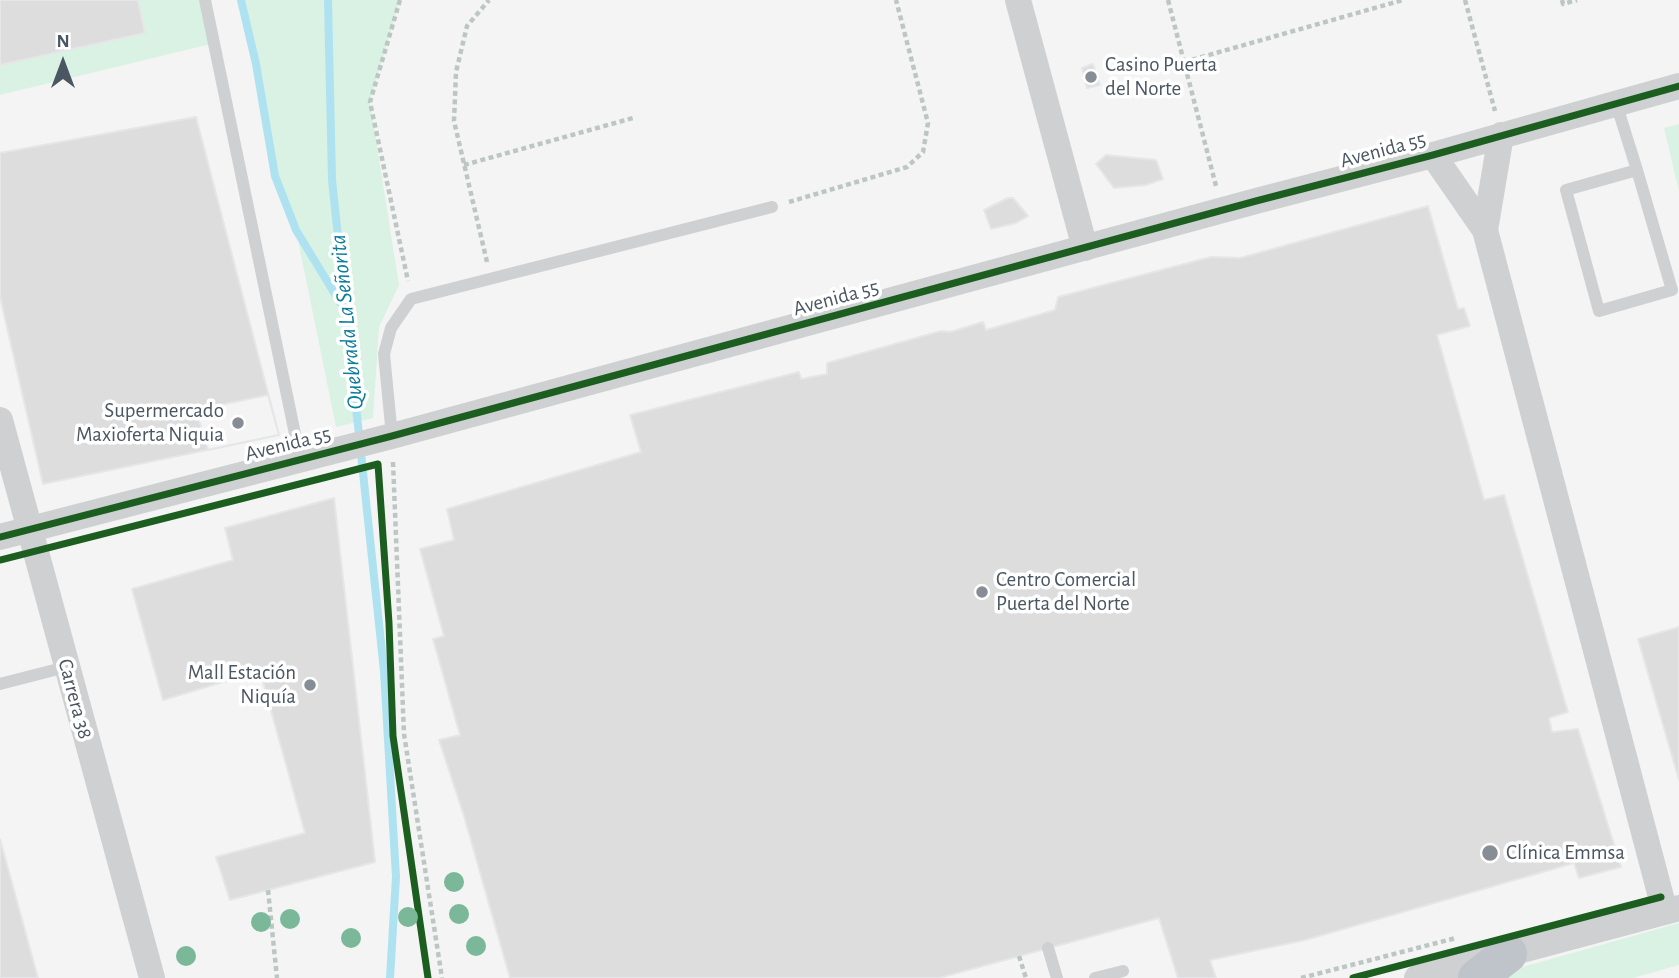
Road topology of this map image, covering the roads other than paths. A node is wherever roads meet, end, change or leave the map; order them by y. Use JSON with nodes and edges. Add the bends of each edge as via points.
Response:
{"nodes":[{"id":1,"x":205,"y":0,"type":"edge"},
{"id":2,"x":1018,"y":0,"type":"edge"},
{"id":3,"x":1679,"y":86,"type":"edge"},
{"id":4,"x":1616,"y":103,"type":"junction"},
{"id":5,"x":1501,"y":135,"type":"junction"},
{"id":6,"x":1433,"y":155,"type":"junction"},
{"id":7,"x":1637,"y":170,"type":"junction"},
{"id":8,"x":772,"y":207,"type":"road end"},
{"id":9,"x":1485,"y":230,"type":"junction"},
{"id":10,"x":1084,"y":248,"type":"junction"},
{"id":11,"x":0,"y":420,"type":"edge"},
{"id":12,"x":387,"y":437,"type":"junction"},
{"id":13,"x":310,"y":456,"type":"junction"},
{"id":14,"x":29,"y":528,"type":"junction"},
{"id":15,"x":0,"y":537,"type":"edge"},
{"id":16,"x":66,"y":667,"type":"junction"},
{"id":17,"x":0,"y":684,"type":"edge"},
{"id":18,"x":1672,"y":910,"type":"edge"},
{"id":19,"x":1048,"y":948,"type":"dead end"},
{"id":20,"x":1508,"y":954,"type":"junction"},
{"id":21,"x":1123,"y":971,"type":"dead end"},
{"id":22,"x":152,"y":978,"type":"edge"},
{"id":23,"x":1057,"y":978,"type":"edge"},
{"id":24,"x":1096,"y":978,"type":"edge"},
{"id":25,"x":1417,"y":978,"type":"edge"},
{"id":26,"x":1477,"y":978,"type":"edge"}],
"edges":[{"from":1,"to":13,"type":"lane"},
{"from":2,"to":10,"type":"street"},
{"from":3,"to":4,"type":"street","name":"Avenida 55"},
{"from":4,"to":5,"type":"street","name":"Avenida 55"},
{"from":4,"to":7,"type":"lane"},
{"from":5,"to":6,"type":"street","name":"Avenida 55"},
{"from":5,"to":9,"type":"street"},
{"from":6,"to":9,"type":"street"},
{"from":6,"to":10,"type":"street","name":"Avenida 55"},
{"from":7,"to":7,"type":"lane","via":[[1672,289],[1599,311],[1566,190]]},
{"from":8,"to":12,"type":"lane","via":[[411,299],[391,328],[384,354]]},
{"from":9,"to":18,"type":"street"},
{"from":10,"to":12,"type":"street","name":"Avenida 55"},
{"from":11,"to":14,"type":"street","name":"Carrera 38"},
{"from":12,"to":13,"type":"street","name":"Avenida 55"},
{"from":13,"to":14,"type":"street","name":"Avenida 55"},
{"from":14,"to":15,"type":"street","name":"Avenida 55"},
{"from":14,"to":16,"type":"street","name":"Carrera 38"},
{"from":16,"to":17,"type":"lane"},
{"from":16,"to":22,"type":"street","name":"Carrera 38"},
{"from":18,"to":20,"type":"street"},
{"from":19,"to":23,"type":"lane"},
{"from":20,"to":25,"type":"street"},
{"from":20,"to":26,"type":"highway"},
{"from":21,"to":24,"type":"lane"}]}
